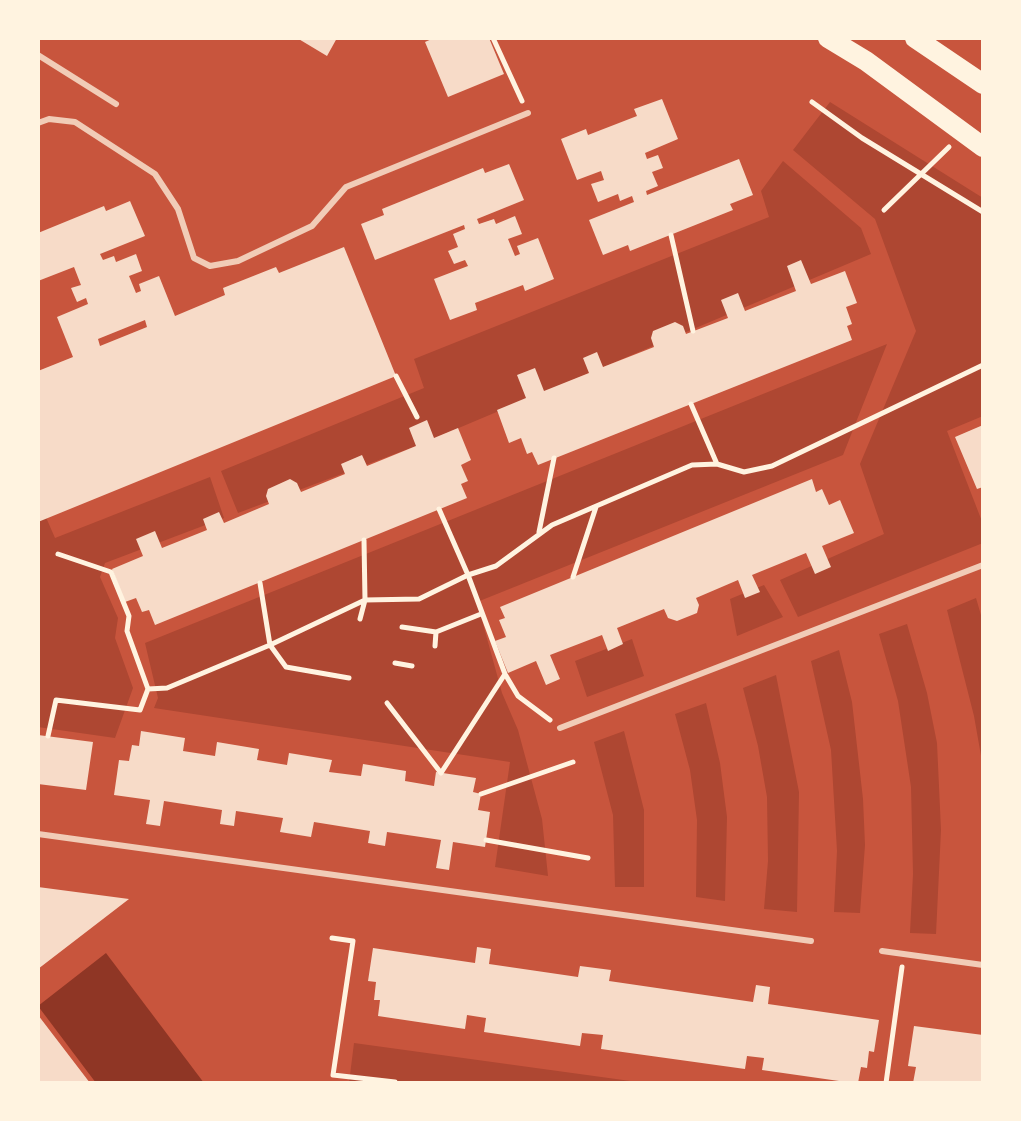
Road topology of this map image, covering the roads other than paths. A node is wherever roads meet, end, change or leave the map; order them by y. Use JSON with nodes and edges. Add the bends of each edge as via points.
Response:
{"nodes":[{"id":1,"x":828,"y":38,"type":"edge"},
{"id":2,"x":915,"y":38,"type":"edge"},
{"id":3,"x":38,"y":55,"type":"edge"},
{"id":4,"x":983,"y":84,"type":"edge"},
{"id":5,"x":116,"y":104,"type":"dead end"},
{"id":6,"x":528,"y":113,"type":"road end"},
{"id":7,"x":38,"y":123,"type":"edge"},
{"id":8,"x":983,"y":147,"type":"edge"},
{"id":9,"x":983,"y":565,"type":"edge"},
{"id":10,"x":560,"y":728,"type":"road end"},
{"id":11,"x":38,"y":834,"type":"edge"},
{"id":12,"x":811,"y":941,"type":"dead end"},
{"id":13,"x":882,"y":951,"type":"dead end"},
{"id":14,"x":983,"y":965,"type":"edge"}],
"edges":[{"from":1,"to":8,"type":"main road"},
{"from":2,"to":4,"type":"main road"},
{"from":3,"to":5,"type":"lane"},
{"from":6,"to":7,"type":"lane","via":[[346,187],[312,226],[238,261],[210,266],[194,258],[178,209],[155,174],[75,122]]},
{"from":9,"to":10,"type":"lane"},
{"from":11,"to":12,"type":"lane"},
{"from":13,"to":14,"type":"lane"}]}
